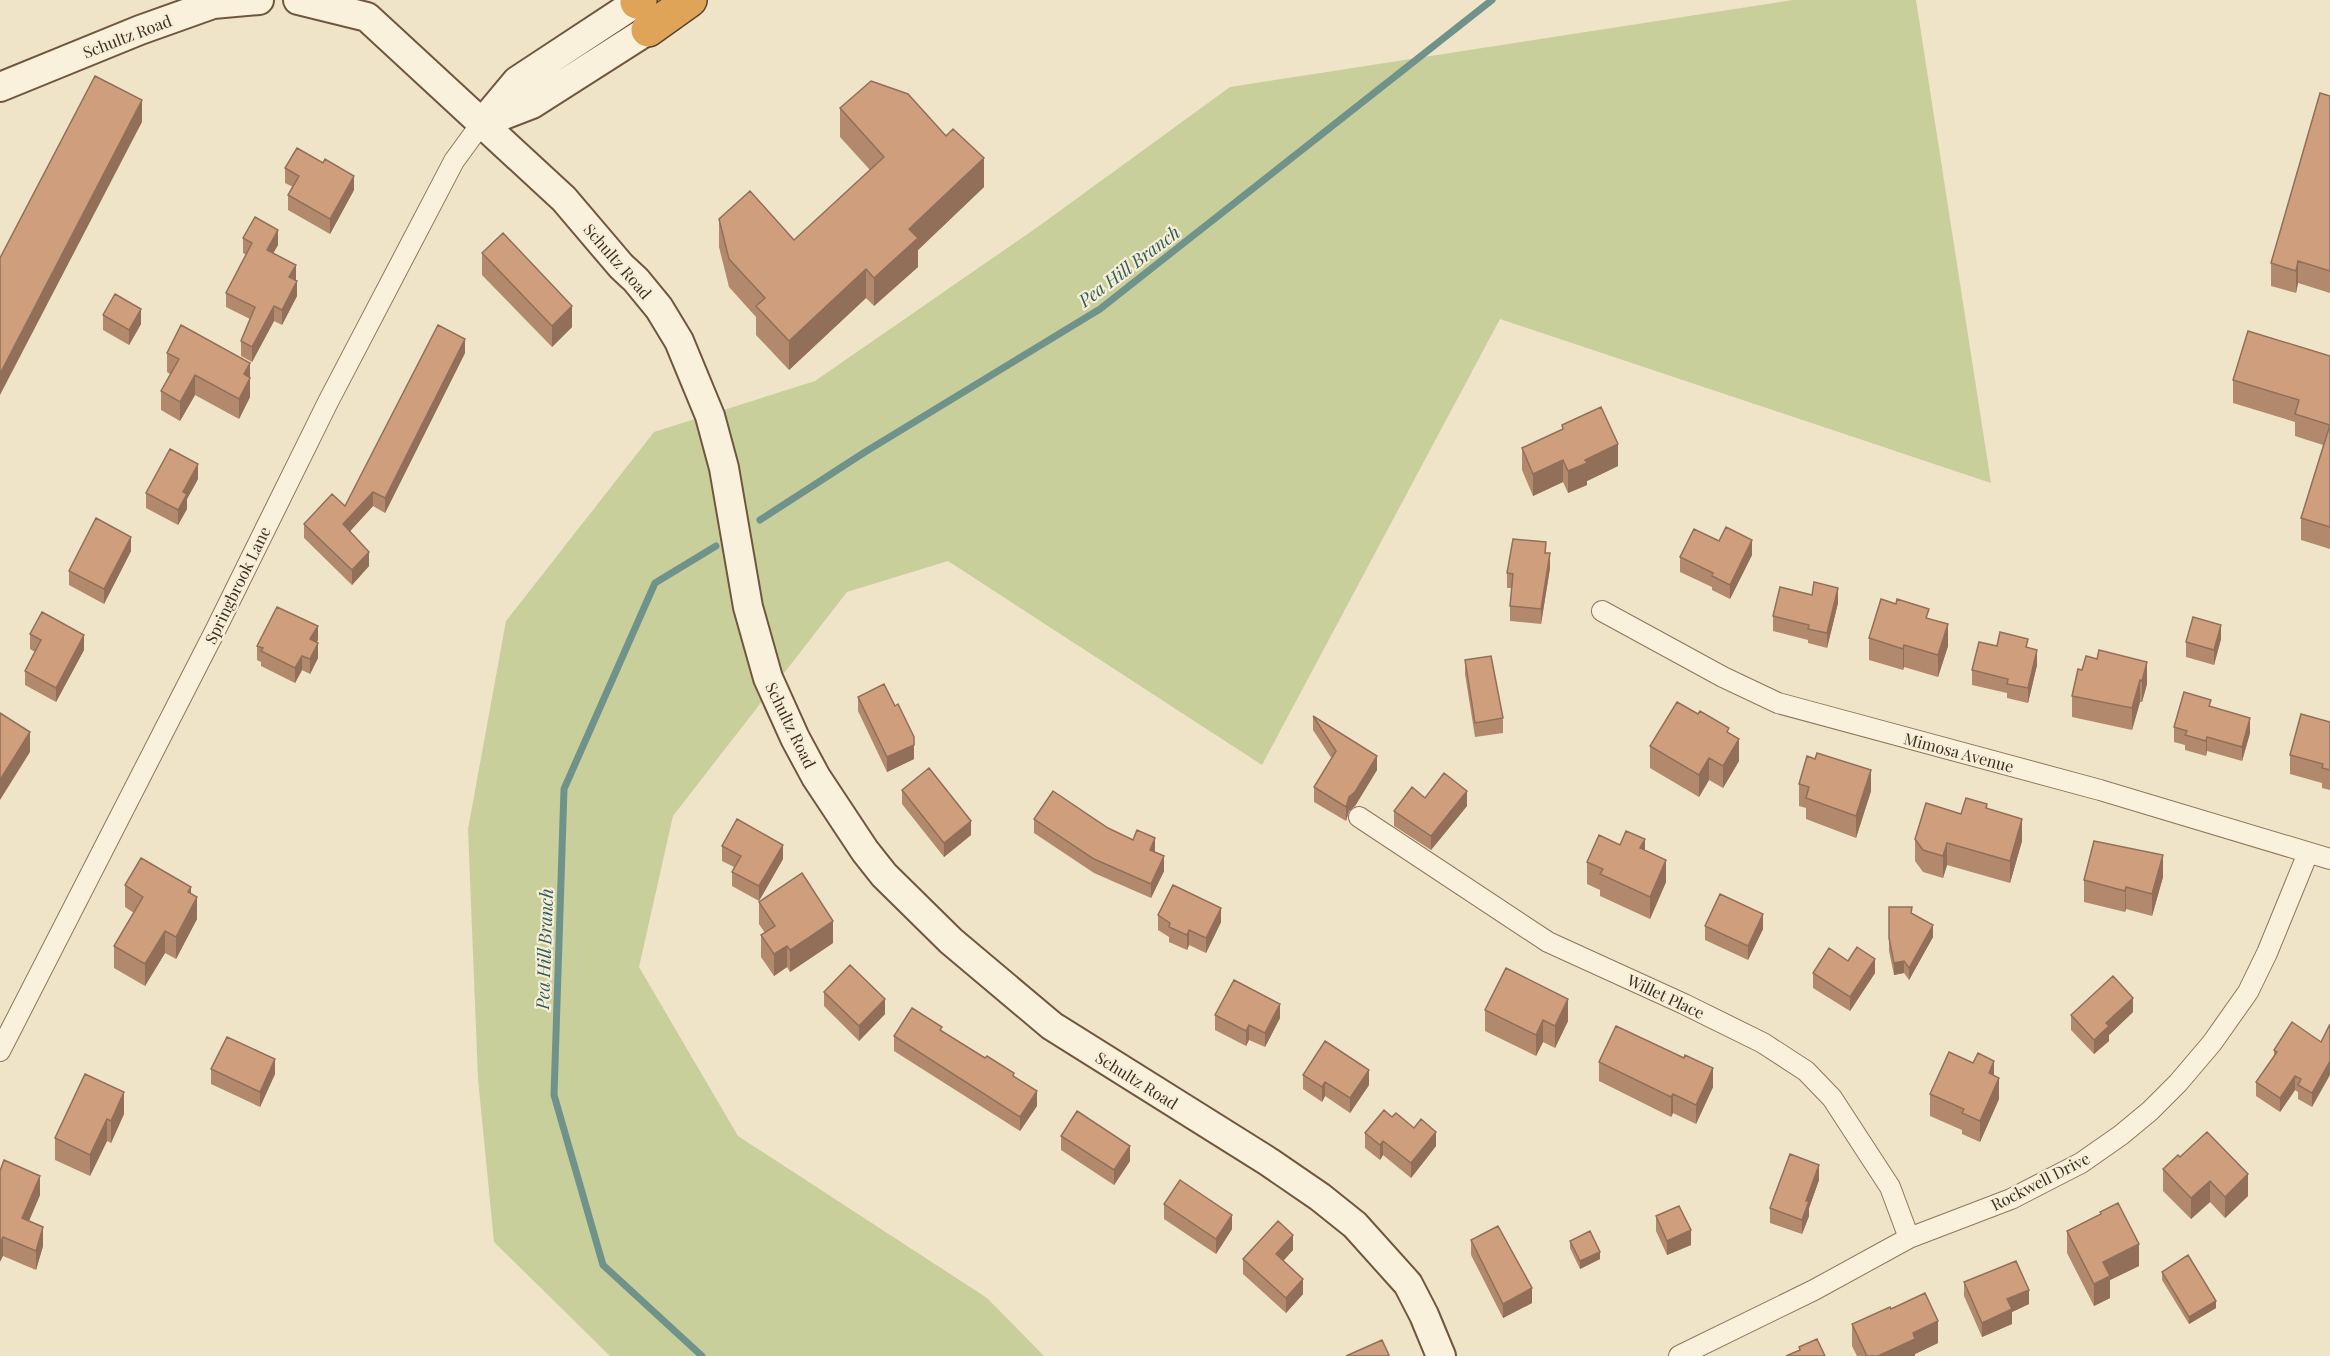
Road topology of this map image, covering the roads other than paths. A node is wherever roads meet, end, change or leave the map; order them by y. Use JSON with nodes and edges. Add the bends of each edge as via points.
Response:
{"nodes":[{"id":1,"x":258,"y":0,"type":"edge"},
{"id":2,"x":298,"y":0,"type":"edge"},
{"id":3,"x":690,"y":0,"type":"edge"},
{"id":4,"x":642,"y":11,"type":"edge"},
{"id":5,"x":0,"y":87,"type":"edge"},
{"id":6,"x":481,"y":124,"type":"junction"},
{"id":7,"x":1602,"y":611,"type":"dead end"},
{"id":8,"x":1359,"y":817,"type":"dead end"},
{"id":9,"x":2308,"y":853,"type":"junction"},
{"id":10,"x":2330,"y":859,"type":"edge"},
{"id":11,"x":0,"y":1051,"type":"edge"},
{"id":12,"x":1909,"y":1238,"type":"junction"},
{"id":13,"x":1441,"y":1356,"type":"edge"},
{"id":14,"x":1678,"y":1356,"type":"edge"}],
"edges":[{"from":1,"to":5,"type":"street","name":"Schultz Road","via":[[213,4]]},
{"from":2,"to":6,"type":"street","name":"Schultz Road","via":[[367,17]]},
{"from":3,"to":4,"type":"highway"},
{"from":4,"to":6,"type":"street","via":[[532,104]]},
{"from":6,"to":11,"type":"street","name":"Springbrook Lane","via":[[454,161],[334,392]]},
{"from":6,"to":13,"type":"street","name":"Schultz Road","via":[[564,199],[659,308],[679,340],[710,416],[722,458],[747,607],[764,667],[816,777],[865,851],[921,913],[1052,1026],[1269,1162],[1355,1225],[1408,1284]]},
{"from":7,"to":9,"type":"street","name":"Mimosa Avenue","via":[[1778,703],[2100,790]]},
{"from":8,"to":12,"type":"street","name":"Willet Place","via":[[1548,942],[1743,1033],[1806,1071],[1832,1098],[1890,1187]]},
{"from":9,"to":10,"type":"street","name":"Mimosa Avenue"},
{"from":9,"to":12,"type":"street","name":"Rockwell Drive","via":[[2248,992],[2212,1043],[2150,1111],[2081,1163],[2011,1199]]},
{"from":12,"to":14,"type":"street","name":"Rockwell Drive","via":[[1814,1290]]}]}
